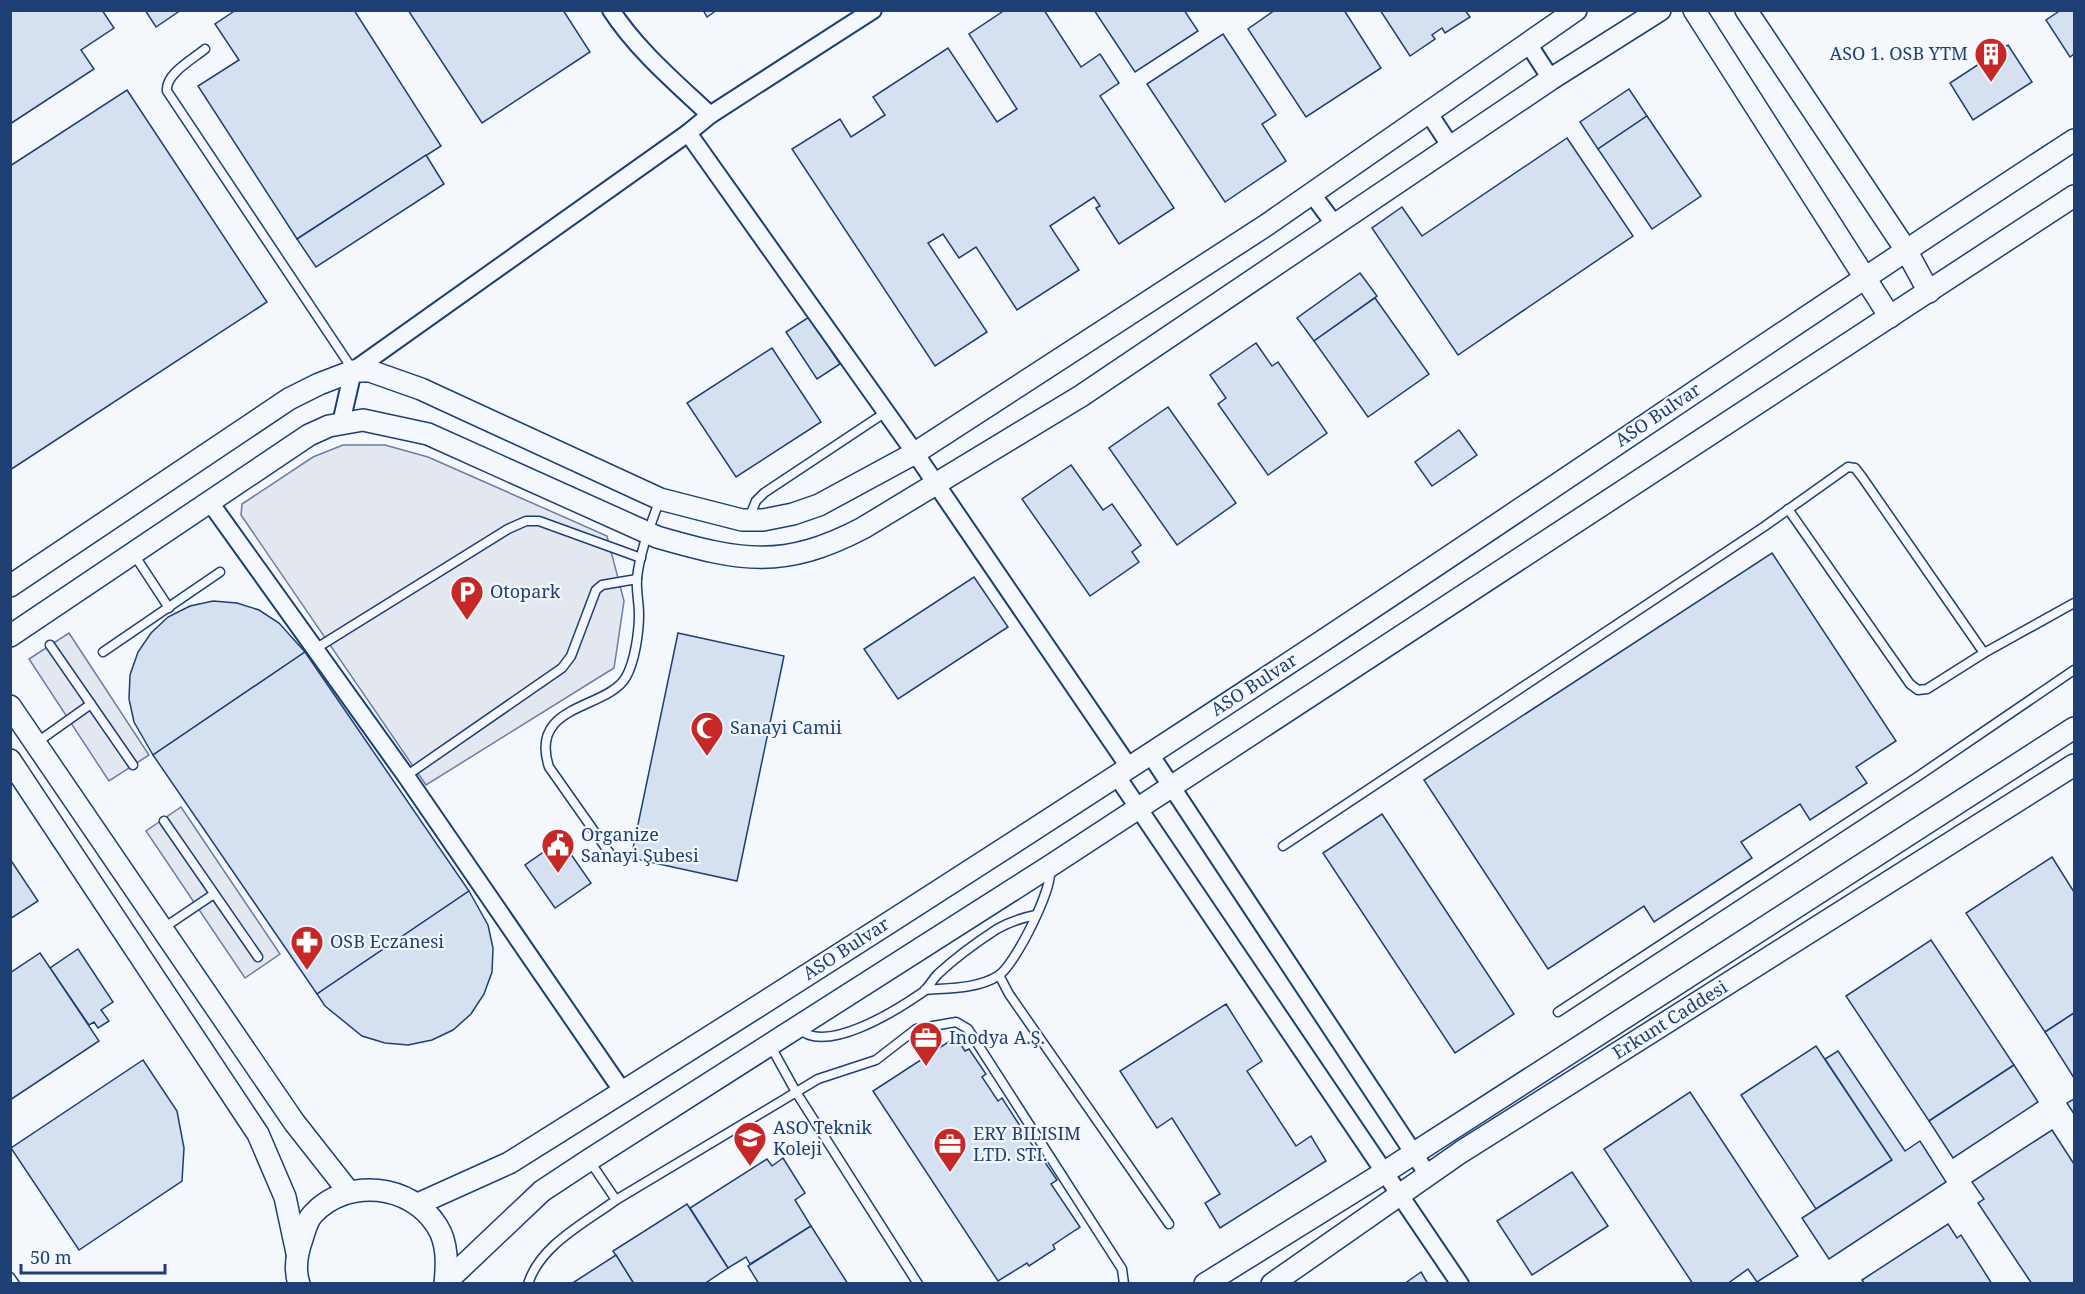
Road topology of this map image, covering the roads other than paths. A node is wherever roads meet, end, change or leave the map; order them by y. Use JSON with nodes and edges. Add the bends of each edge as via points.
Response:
{"nodes":[{"id":1,"x":610,"y":10,"type":"edge"},
{"id":2,"x":873,"y":10,"type":"edge"},
{"id":3,"x":1576,"y":10,"type":"edge"},
{"id":4,"x":1659,"y":10,"type":"edge"},
{"id":5,"x":1694,"y":10,"type":"edge"},
{"id":6,"x":1746,"y":10,"type":"edge"},
{"id":7,"x":1527,"y":42,"type":"junction"},
{"id":8,"x":205,"y":49,"type":"dead end"},
{"id":9,"x":1551,"y":80,"type":"junction"},
{"id":10,"x":1428,"y":112,"type":"junction"},
{"id":11,"x":710,"y":115,"type":"junction"},
{"id":12,"x":688,"y":133,"type":"junction"},
{"id":13,"x":2074,"y":140,"type":"edge"},
{"id":14,"x":1451,"y":147,"type":"junction"},
{"id":15,"x":1312,"y":194,"type":"junction"},
{"id":16,"x":2074,"y":196,"type":"edge"},
{"id":17,"x":1335,"y":225,"type":"junction"},
{"id":18,"x":1906,"y":250,"type":"junction"},
{"id":19,"x":1866,"y":276,"type":"junction"},
{"id":20,"x":1929,"y":292,"type":"junction"},
{"id":21,"x":1890,"y":317,"type":"junction"},
{"id":22,"x":353,"y":371,"type":"junction"},
{"id":23,"x":886,"y":412,"type":"junction"},
{"id":24,"x":341,"y":423,"type":"junction"},
{"id":25,"x":915,"y":453,"type":"junction"},
{"id":26,"x":935,"y":484,"type":"junction"},
{"id":27,"x":660,"y":499,"type":"junction"},
{"id":28,"x":209,"y":501,"type":"junction"},
{"id":29,"x":1788,"y":509,"type":"junction"},
{"id":30,"x":749,"y":520,"type":"junction"},
{"id":31,"x":648,"y":533,"type":"junction"},
{"id":32,"x":132,"y":553,"type":"junction"},
{"id":33,"x":641,"y":558,"type":"junction"},
{"id":34,"x":220,"y":572,"type":"dead end"},
{"id":35,"x":637,"y":579,"type":"junction"},
{"id":36,"x":10,"y":586,"type":"edge"},
{"id":37,"x":2074,"y":603,"type":"edge"},
{"id":38,"x":169,"y":608,"type":"junction"},
{"id":39,"x":10,"y":636,"type":"edge"},
{"id":40,"x":50,"y":645,"type":"dead end"},
{"id":41,"x":315,"y":649,"type":"junction"},
{"id":42,"x":104,"y":652,"type":"dead end"},
{"id":43,"x":1984,"y":654,"type":"junction"},
{"id":44,"x":2074,"y":670,"type":"edge"},
{"id":45,"x":91,"y":704,"type":"junction"},
{"id":46,"x":10,"y":706,"type":"edge"},
{"id":47,"x":2074,"y":728,"type":"edge"},
{"id":48,"x":35,"y":743,"type":"junction"},
{"id":49,"x":1150,"y":754,"type":"junction"},
{"id":50,"x":10,"y":760,"type":"edge"},
{"id":51,"x":133,"y":765,"type":"dead end"},
{"id":52,"x":2074,"y":765,"type":"edge"},
{"id":53,"x":1123,"y":771,"type":"junction"},
{"id":54,"x":406,"y":776,"type":"junction"},
{"id":55,"x":1169,"y":786,"type":"junction"},
{"id":56,"x":1137,"y":807,"type":"junction"},
{"id":57,"x":164,"y":821,"type":"dead end"},
{"id":58,"x":1283,"y":846,"type":"dead end"},
{"id":59,"x":613,"y":858,"type":"dead end"},
{"id":60,"x":1050,"y":866,"type":"junction"},
{"id":61,"x":214,"y":894,"type":"junction"},
{"id":62,"x":1036,"y":915,"type":"junction"},
{"id":63,"x":162,"y":929,"type":"junction"},
{"id":64,"x":258,"y":957,"type":"dead end"},
{"id":65,"x":999,"y":975,"type":"junction"},
{"id":66,"x":924,"y":990,"type":"junction"},
{"id":67,"x":1558,"y":1012,"type":"dead end"},
{"id":68,"x":797,"y":1027,"type":"junction"},
{"id":69,"x":770,"y":1045,"type":"junction"},
{"id":70,"x":623,"y":1092,"type":"junction"},
{"id":71,"x":796,"y":1092,"type":"junction"},
{"id":72,"x":1413,"y":1153,"type":"junction"},
{"id":73,"x":589,"y":1160,"type":"junction"},
{"id":74,"x":1386,"y":1172,"type":"junction"},
{"id":75,"x":1428,"y":1175,"type":"junction"},
{"id":76,"x":350,"y":1192,"type":"junction"},
{"id":77,"x":1401,"y":1194,"type":"junction"},
{"id":78,"x":616,"y":1200,"type":"junction"},
{"id":79,"x":418,"y":1204,"type":"junction"},
{"id":80,"x":1169,"y":1224,"type":"dead end"},
{"id":81,"x":297,"y":1253,"type":"junction"},
{"id":82,"x":10,"y":1277,"type":"edge"},
{"id":83,"x":295,"y":1281,"type":"edge"},
{"id":84,"x":445,"y":1283,"type":"edge"},
{"id":85,"x":15,"y":1284,"type":"edge"},
{"id":86,"x":528,"y":1284,"type":"edge"},
{"id":87,"x":918,"y":1284,"type":"edge"},
{"id":88,"x":1124,"y":1284,"type":"edge"},
{"id":89,"x":1205,"y":1284,"type":"edge"},
{"id":90,"x":1272,"y":1284,"type":"edge"},
{"id":91,"x":1460,"y":1284,"type":"edge"}],
"edges":[{"from":1,"to":11,"type":"street","via":[[651,59]]},
{"from":2,"to":11,"type":"street"},
{"from":3,"to":7,"type":"street"},
{"from":4,"to":9,"type":"street"},
{"from":5,"to":19,"type":"street"},
{"from":6,"to":18,"type":"street"},
{"from":7,"to":9,"type":"street"},
{"from":7,"to":10,"type":"street"},
{"from":8,"to":22,"type":"lane","via":[[170,77],[167,91]]},
{"from":9,"to":14,"type":"street"},
{"from":10,"to":14,"type":"street"},
{"from":10,"to":15,"type":"street"},
{"from":11,"to":12,"type":"street"},
{"from":12,"to":22,"type":"street"},
{"from":12,"to":23,"type":"street"},
{"from":13,"to":18,"type":"street","name":"ASO Bulvar"},
{"from":14,"to":17,"type":"street"},
{"from":15,"to":17,"type":"street"},
{"from":15,"to":25,"type":"street"},
{"from":16,"to":20,"type":"street"},
{"from":17,"to":26,"type":"street","via":[[1081,396]]},
{"from":18,"to":19,"type":"street","name":"ASO Bulvar"},
{"from":18,"to":20,"type":"street"},
{"from":19,"to":21,"type":"street"},
{"from":19,"to":49,"type":"street","name":"ASO Bulvar"},
{"from":20,"to":21,"type":"street"},
{"from":21,"to":55,"type":"street"},
{"from":22,"to":24,"type":"street"},
{"from":22,"to":27,"type":"street","via":[[370,371],[421,389]]},
{"from":22,"to":36,"type":"street","via":[[289,399]]},
{"from":23,"to":25,"type":"street"},
{"from":23,"to":30,"type":"lane","via":[[764,494],[756,501]]},
{"from":24,"to":28,"type":"street","via":[[309,435]]},
{"from":24,"to":31,"type":"street","via":[[363,420],[428,434]]},
{"from":25,"to":26,"type":"street"},
{"from":25,"to":30,"type":"street","via":[[819,505],[794,514]]},
{"from":26,"to":31,"type":"street","via":[[847,536],[771,558],[729,556]]},
{"from":26,"to":53,"type":"street"},
{"from":27,"to":30,"type":"street"},
{"from":27,"to":31,"type":"lane"},
{"from":28,"to":32,"type":"street"},
{"from":28,"to":41,"type":"street"},
{"from":29,"to":43,"type":"lane","via":[[1918,690],[1927,689]]},
{"from":29,"to":43,"type":"lane","via":[[1848,467],[1855,468]]},
{"from":29,"to":58,"type":"lane"},
{"from":31,"to":33,"type":"lane"},
{"from":32,"to":38,"type":"lane"},
{"from":32,"to":39,"type":"street"},
{"from":33,"to":35,"type":"lane"},
{"from":33,"to":41,"type":"lane","via":[[539,521],[526,521]]},
{"from":34,"to":38,"type":"lane"},
{"from":35,"to":54,"type":"lane","via":[[602,585],[596,590],[571,656],[562,668]]},
{"from":35,"to":59,"type":"lane","via":[[639,626],[625,678],[620,685],[573,709],[557,722],[549,731],[544,752],[549,767]]},
{"from":37,"to":43,"type":"lane"},
{"from":38,"to":42,"type":"lane"},
{"from":40,"to":45,"type":"lane"},
{"from":41,"to":54,"type":"street"},
{"from":44,"to":67,"type":"lane"},
{"from":45,"to":48,"type":"lane"},
{"from":45,"to":51,"type":"lane"},
{"from":46,"to":48,"type":"street"},
{"from":47,"to":72,"type":"street"},
{"from":48,"to":63,"type":"street"},
{"from":49,"to":53,"type":"street","name":"ASO Bulvar"},
{"from":49,"to":55,"type":"street"},
{"from":50,"to":81,"type":"street","via":[[258,1134],[285,1197]]},
{"from":52,"to":75,"type":"street","name":"Erkunt Caddesi"},
{"from":53,"to":56,"type":"street"},
{"from":53,"to":70,"type":"street","name":"ASO Bulvar"},
{"from":54,"to":70,"type":"street"},
{"from":55,"to":56,"type":"street"},
{"from":55,"to":72,"type":"street"},
{"from":56,"to":60,"type":"street"},
{"from":56,"to":74,"type":"street"},
{"from":57,"to":61,"type":"lane"},
{"from":60,"to":62,"type":"lane","via":[[1048,891]]},
{"from":60,"to":68,"type":"street"},
{"from":61,"to":63,"type":"lane"},
{"from":61,"to":64,"type":"lane"},
{"from":62,"to":65,"type":"lane","via":[[1010,963]]},
{"from":62,"to":66,"type":"lane","via":[[1019,918],[998,929],[937,975]]},
{"from":63,"to":76,"type":"street","via":[[294,1122]]},
{"from":65,"to":66,"type":"lane","via":[[964,986]]},
{"from":65,"to":80,"type":"lane"},
{"from":66,"to":68,"type":"lane","via":[[872,1022],[831,1038],[810,1037]]},
{"from":68,"to":69,"type":"street"},
{"from":69,"to":71,"type":"lane"},
{"from":69,"to":73,"type":"street"},
{"from":70,"to":79,"type":"street","name":"ASO Bulvar","via":[[509,1163]]},
{"from":71,"to":78,"type":"lane"},
{"from":71,"to":87,"type":"lane"},
{"from":71,"to":88,"type":"lane","via":[[818,1079],[876,1060],[916,1029],[956,1022],[968,1029],[1122,1269]]},
{"from":72,"to":74,"type":"street"},
{"from":72,"to":75,"type":"street"},
{"from":73,"to":78,"type":"lane"},
{"from":73,"to":84,"type":"street","via":[[542,1191]]},
{"from":74,"to":77,"type":"street"},
{"from":74,"to":89,"type":"street"},
{"from":75,"to":77,"type":"street","name":"Erkunt Caddesi"},
{"from":76,"to":79,"type":"street","via":[[385,1190]]},
{"from":76,"to":81,"type":"street","via":[[313,1214]]},
{"from":77,"to":90,"type":"street","name":"Erkunt Caddesi"},
{"from":77,"to":91,"type":"street"},
{"from":78,"to":86,"type":"lane","via":[[546,1252]]},
{"from":79,"to":84,"type":"street","via":[[437,1226],[444,1244]]},
{"from":81,"to":83,"type":"street"},
{"from":82,"to":85,"type":"lane"}]}
